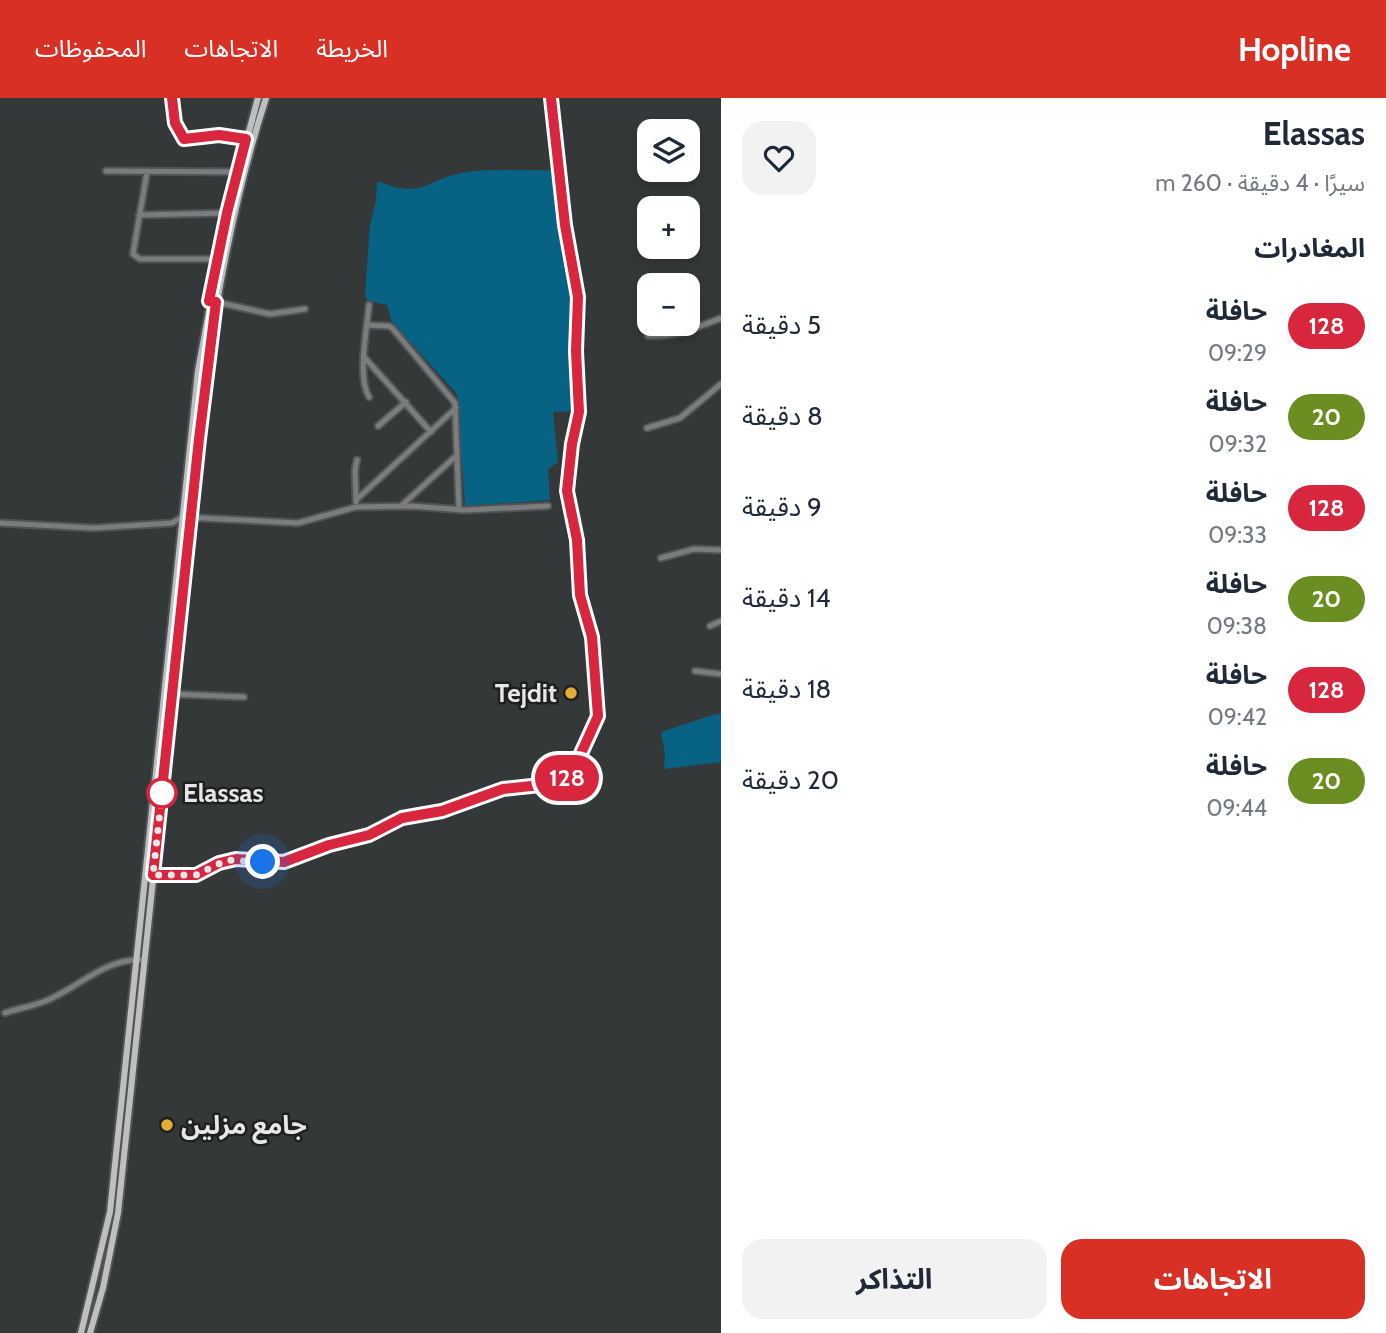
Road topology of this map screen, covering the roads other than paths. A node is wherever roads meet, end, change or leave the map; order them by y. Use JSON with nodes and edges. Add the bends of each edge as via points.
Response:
{"nodes":[{"id":1,"x":172,"y":98,"type":"edge"},
{"id":2,"x":258,"y":98,"type":"edge"},
{"id":3,"x":267,"y":98,"type":"edge"},
{"id":4,"x":551,"y":98,"type":"edge"},
{"id":5,"x":246,"y":139,"type":"junction"},
{"id":6,"x":106,"y":171,"type":"dead end"},
{"id":7,"x":147,"y":172,"type":"junction"},
{"id":8,"x":241,"y":172,"type":"junction"},
{"id":9,"x":227,"y":213,"type":"junction"},
{"id":10,"x":139,"y":215,"type":"junction"},
{"id":11,"x":217,"y":260,"type":"junction"},
{"id":12,"x":213,"y":301,"type":"junction"},
{"id":13,"x":369,"y":305,"type":"dead end"},
{"id":14,"x":305,"y":309,"type":"dead end"},
{"id":15,"x":721,"y":318,"type":"edge"},
{"id":16,"x":367,"y":325,"type":"junction"},
{"id":17,"x":700,"y":326,"type":"edge"},
{"id":18,"x":649,"y":336,"type":"dead end"},
{"id":19,"x":671,"y":336,"type":"edge"},
{"id":20,"x":365,"y":358,"type":"junction"},
{"id":21,"x":721,"y":384,"type":"edge"},
{"id":22,"x":200,"y":392,"type":"junction"},
{"id":23,"x":369,"y":397,"type":"dead end"},
{"id":24,"x":406,"y":402,"type":"junction"},
{"id":25,"x":456,"y":408,"type":"junction"},
{"id":26,"x":377,"y":426,"type":"dead end"},
{"id":27,"x":647,"y":428,"type":"dead end"},
{"id":28,"x":431,"y":432,"type":"junction"},
{"id":29,"x":457,"y":455,"type":"junction"},
{"id":30,"x":357,"y":460,"type":"dead end"},
{"id":31,"x":356,"y":500,"type":"junction"},
{"id":32,"x":401,"y":506,"type":"junction"},
{"id":33,"x":548,"y":506,"type":"dead end"},
{"id":34,"x":356,"y":507,"type":"junction"},
{"id":35,"x":191,"y":508,"type":"junction"},
{"id":36,"x":459,"y":510,"type":"junction"},
{"id":37,"x":186,"y":517,"type":"junction"},
{"id":38,"x":200,"y":519,"type":"junction"},
{"id":39,"x":0,"y":523,"type":"edge"},
{"id":40,"x":172,"y":523,"type":"junction"},
{"id":41,"x":189,"y":527,"type":"junction"},
{"id":42,"x":181,"y":533,"type":"junction"},
{"id":43,"x":721,"y":550,"type":"edge"},
{"id":44,"x":662,"y":558,"type":"dead end"},
{"id":45,"x":721,"y":621,"type":"edge"},
{"id":46,"x":710,"y":626,"type":"dead end"},
{"id":47,"x":695,"y":671,"type":"dead end"},
{"id":48,"x":721,"y":674,"type":"edge"},
{"id":49,"x":173,"y":694,"type":"junction"},
{"id":50,"x":244,"y":697,"type":"dead end"},
{"id":51,"x":165,"y":731,"type":"junction"},
{"id":52,"x":153,"y":875,"type":"junction"},
{"id":53,"x":136,"y":959,"type":"junction"},
{"id":54,"x":145,"y":960,"type":"junction"},
{"id":55,"x":5,"y":1013,"type":"dead end"},
{"id":56,"x":125,"y":1118,"type":"junction"},
{"id":57,"x":114,"y":1212,"type":"junction"},
{"id":58,"x":81,"y":1333,"type":"edge"},
{"id":59,"x":90,"y":1333,"type":"edge"}],
"edges":[{"from":1,"to":5,"type":"street","via":[[175,123],[184,139],[219,135]]},
{"from":2,"to":5,"type":"main road"},
{"from":3,"to":8,"type":"main road"},
{"from":4,"to":52,"type":"street","via":[[578,297],[579,412],[567,491],[577,540],[580,595],[592,637],[598,716],[573,771],[559,783],[503,789],[442,811],[402,818],[369,835],[284,862],[236,859],[196,875]]},
{"from":5,"to":8,"type":"main road"},
{"from":6,"to":7,"type":"street"},
{"from":7,"to":8,"type":"street"},
{"from":7,"to":10,"type":"street"},
{"from":8,"to":9,"type":"main road"},
{"from":8,"to":12,"type":"main road"},
{"from":9,"to":10,"type":"street"},
{"from":9,"to":11,"type":"main road"},
{"from":10,"to":11,"type":"street","via":[[133,244],[136,257]]},
{"from":11,"to":12,"type":"main road"},
{"from":12,"to":14,"type":"street","via":[[270,314]]},
{"from":12,"to":22,"type":"main road"},
{"from":13,"to":16,"type":"street"},
{"from":15,"to":17,"type":"street"},
{"from":16,"to":20,"type":"street"},
{"from":16,"to":25,"type":"street","via":[[393,329]]},
{"from":18,"to":19,"type":"street"},
{"from":20,"to":23,"type":"street"},
{"from":20,"to":24,"type":"street"},
{"from":21,"to":27,"type":"street","via":[[680,418]]},
{"from":22,"to":35,"type":"main road"},
{"from":22,"to":37,"type":"main road"},
{"from":24,"to":26,"type":"street"},
{"from":24,"to":28,"type":"street"},
{"from":25,"to":28,"type":"street"},
{"from":25,"to":29,"type":"street"},
{"from":28,"to":31,"type":"street"},
{"from":29,"to":32,"type":"street"},
{"from":29,"to":36,"type":"street"},
{"from":30,"to":31,"type":"street"},
{"from":31,"to":34,"type":"street"},
{"from":32,"to":34,"type":"street"},
{"from":32,"to":36,"type":"street"},
{"from":33,"to":36,"type":"street"},
{"from":34,"to":38,"type":"street","via":[[298,523]]},
{"from":35,"to":37,"type":"main road"},
{"from":35,"to":38,"type":"street"},
{"from":37,"to":38,"type":"street"},
{"from":37,"to":40,"type":"street"},
{"from":37,"to":41,"type":"main road"},
{"from":37,"to":42,"type":"main road"},
{"from":38,"to":41,"type":"street"},
{"from":39,"to":40,"type":"street","via":[[94,528]]},
{"from":40,"to":42,"type":"street"},
{"from":41,"to":49,"type":"main road"},
{"from":42,"to":51,"type":"main road"},
{"from":43,"to":44,"type":"street","via":[[694,549]]},
{"from":45,"to":46,"type":"street"},
{"from":47,"to":48,"type":"street"},
{"from":49,"to":50,"type":"street"},
{"from":49,"to":51,"type":"main road"},
{"from":51,"to":52,"type":"main road"},
{"from":51,"to":53,"type":"main road"},
{"from":52,"to":54,"type":"main road"},
{"from":53,"to":54,"type":"street"},
{"from":53,"to":55,"type":"street","via":[[93,973],[45,1002]]},
{"from":53,"to":56,"type":"main road"},
{"from":54,"to":56,"type":"main road"},
{"from":56,"to":57,"type":"main road"},
{"from":57,"to":58,"type":"main road"},
{"from":57,"to":59,"type":"main road","via":[[103,1288]]}]}
